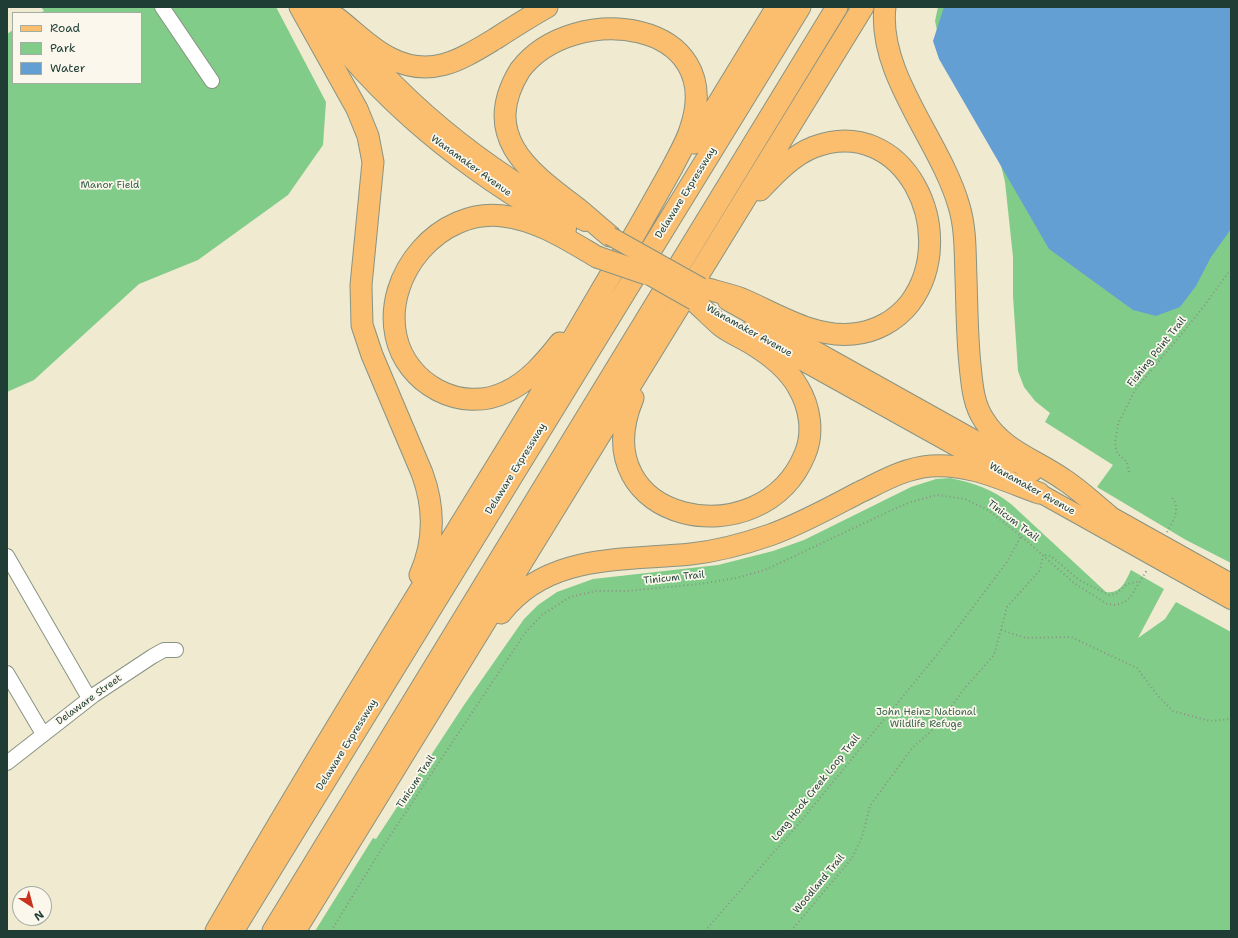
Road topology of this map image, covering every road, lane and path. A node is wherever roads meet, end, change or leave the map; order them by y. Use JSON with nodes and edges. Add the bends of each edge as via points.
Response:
{"nodes":[{"id":1,"x":162,"y":7,"type":"edge"},
{"id":2,"x":300,"y":7,"type":"edge"},
{"id":3,"x":310,"y":7,"type":"edge"},
{"id":4,"x":547,"y":7,"type":"edge"},
{"id":5,"x":777,"y":7,"type":"edge"},
{"id":6,"x":800,"y":7,"type":"edge"},
{"id":7,"x":837,"y":7,"type":"edge"},
{"id":8,"x":863,"y":7,"type":"edge"},
{"id":9,"x":885,"y":7,"type":"edge"},
{"id":10,"x":332,"y":13,"type":"edge"},
{"id":11,"x":212,"y":81,"type":"dead end"},
{"id":12,"x":651,"y":207,"type":"junction"},
{"id":13,"x":720,"y":240,"type":"junction"},
{"id":14,"x":603,"y":247,"type":"junction"},
{"id":15,"x":1231,"y":269,"type":"edge"},
{"id":16,"x":647,"y":274,"type":"joint"},
{"id":17,"x":605,"y":284,"type":"junction"},
{"id":18,"x":698,"y":294,"type":"junction"},
{"id":19,"x":666,"y":327,"type":"junction"},
{"id":20,"x":1129,"y":472,"type":"dead end"},
{"id":21,"x":1039,"y":493,"type":"junction"},
{"id":22,"x":1170,"y":496,"type":"dead end"},
{"id":23,"x":1108,"y":515,"type":"junction"},
{"id":24,"x":1021,"y":536,"type":"junction"},
{"id":25,"x":1161,"y":543,"type":"junction"},
{"id":26,"x":1043,"y":555,"type":"junction"},
{"id":27,"x":7,"y":556,"type":"edge"},
{"id":28,"x":1231,"y":582,"type":"edge"},
{"id":29,"x":1231,"y":600,"type":"edge"},
{"id":30,"x":1002,"y":630,"type":"junction"},
{"id":31,"x":393,"y":633,"type":"junction"},
{"id":32,"x":176,"y":650,"type":"dead end"},
{"id":33,"x":7,"y":673,"type":"edge"},
{"id":34,"x":449,"y":682,"type":"junction"},
{"id":35,"x":89,"y":698,"type":"junction"},
{"id":36,"x":1231,"y":719,"type":"edge"},
{"id":37,"x":43,"y":734,"type":"junction"},
{"id":38,"x":7,"y":763,"type":"edge"},
{"id":39,"x":216,"y":931,"type":"edge"},
{"id":40,"x":233,"y":931,"type":"edge"},
{"id":41,"x":273,"y":931,"type":"edge"},
{"id":42,"x":295,"y":931,"type":"edge"},
{"id":43,"x":331,"y":931,"type":"edge"},
{"id":44,"x":705,"y":931,"type":"edge"},
{"id":45,"x":791,"y":931,"type":"edge"}],
"edges":[{"from":1,"to":11,"type":"street"},
{"from":2,"to":31,"type":"highway","via":[[357,109],[368,136],[373,162],[362,285],[362,325],[372,355],[422,473],[431,502],[432,532],[427,556]]},
{"from":3,"to":14,"type":"main road","name":"Wanamaker Avenue","via":[[372,82],[443,147],[515,198]]},
{"from":4,"to":10,"type":"highway","via":[[466,56],[449,64],[431,67],[412,67],[389,58]]},
{"from":5,"to":12,"type":"highway","via":[[683,161]]},
{"from":6,"to":40,"type":"highway","name":"Delaware Expressway"},
{"from":7,"to":41,"type":"highway"},
{"from":8,"to":13,"type":"highway"},
{"from":9,"to":23,"type":"highway","via":[[886,39],[892,63],[945,169],[959,206],[964,234],[971,379],[979,413],[1002,442],[1064,479]]},
{"from":10,"to":14,"type":"main road","name":"Wanamaker Avenue","via":[[391,81],[430,117],[467,148]]},
{"from":12,"to":14,"type":"highway","via":[[685,143],[693,122],[696,88],[688,65],[671,41],[646,26],[603,20],[567,28],[539,47],[518,73],[507,103],[507,131],[515,152],[529,170]]},
{"from":12,"to":17,"type":"highway"},
{"from":13,"to":18,"type":"highway","via":[[760,190],[778,172],[806,151],[822,144],[842,142],[871,147],[887,155],[901,167],[922,198],[931,240],[928,264],[921,285],[906,307],[891,321],[864,332],[844,335],[824,332],[784,319],[741,299]]},
{"from":13,"to":19,"type":"highway"},
{"from":14,"to":16,"type":"highway","bridge":true},
{"from":14,"to":17,"type":"highway","via":[[513,218],[487,216],[459,223],[428,242],[406,271],[395,305],[397,340],[409,366],[420,378],[438,390],[466,399],[496,396],[520,384],[539,366]]},
{"from":14,"to":18,"type":"main road","name":"Wanamaker Avenue","bridge":true},
{"from":15,"to":20,"type":"path","name":"Fishing Point Trail","via":[[1198,314],[1135,390],[1118,424],[1115,443],[1117,453],[1127,462]]},
{"from":16,"to":18,"type":"main road","name":"Wanamaker Avenue","bridge":true},
{"from":17,"to":31,"type":"highway","via":[[586,320]]},
{"from":18,"to":19,"type":"highway","via":[[722,326],[761,350],[789,374],[799,388],[808,411],[809,440],[802,462],[787,482],[759,504],[727,515],[683,514],[667,508],[652,498],[640,487],[632,474],[623,451],[624,424],[634,395]]},
{"from":18,"to":21,"type":"main road","name":"Wanamaker Avenue"},
{"from":18,"to":23,"type":"main road","name":"Wanamaker Avenue"},
{"from":19,"to":34,"type":"highway"},
{"from":21,"to":29,"type":"main road","name":"Wanamaker Avenue"},
{"from":21,"to":34,"type":"highway","via":[[966,467],[922,467],[894,476],[790,527],[750,541],[712,551],[591,562],[563,569],[539,580],[510,602],[470,658]]},
{"from":22,"to":25,"type":"path","via":[[1175,500],[1176,510]]},
{"from":23,"to":25,"type":"main road","name":"Wanamaker Avenue"},
{"from":24,"to":26,"type":"path","name":"Tinicum Trail"},
{"from":24,"to":43,"type":"path","name":"Tinicum Trail","via":[[988,510],[965,499],[937,495],[892,510],[765,570],[699,584],[627,591],[596,591],[570,597],[542,615],[525,633],[388,838]]},
{"from":24,"to":44,"type":"path","name":"Long Hook Creek Loop Trail","via":[[1007,562],[940,651],[801,821]]},
{"from":25,"to":28,"type":"main road","name":"Wanamaker Avenue"},
{"from":26,"to":26,"type":"path","name":"Tinicum Trail","via":[[1051,556],[1079,580],[1109,595],[1116,594],[1127,584],[1140,581],[1125,602],[1107,604],[1074,583]]},
{"from":26,"to":30,"type":"path","name":"Woodland Trail","via":[[1040,570],[1007,607]]},
{"from":27,"to":35,"type":"street"},
{"from":30,"to":36,"type":"path","via":[[1026,638],[1071,637],[1137,668],[1173,711],[1210,721]]},
{"from":30,"to":45,"type":"path","name":"Woodland Trail","via":[[994,655],[964,689],[937,726],[912,748],[870,806],[862,837],[852,858]]},
{"from":31,"to":39,"type":"highway"},
{"from":32,"to":35,"type":"street","name":"Delaware Street","via":[[164,650],[153,656]]},
{"from":33,"to":37,"type":"street"},
{"from":34,"to":42,"type":"highway"},
{"from":35,"to":37,"type":"street","name":"Delaware Street"},
{"from":37,"to":38,"type":"street","name":"Delaware Street"}]}
